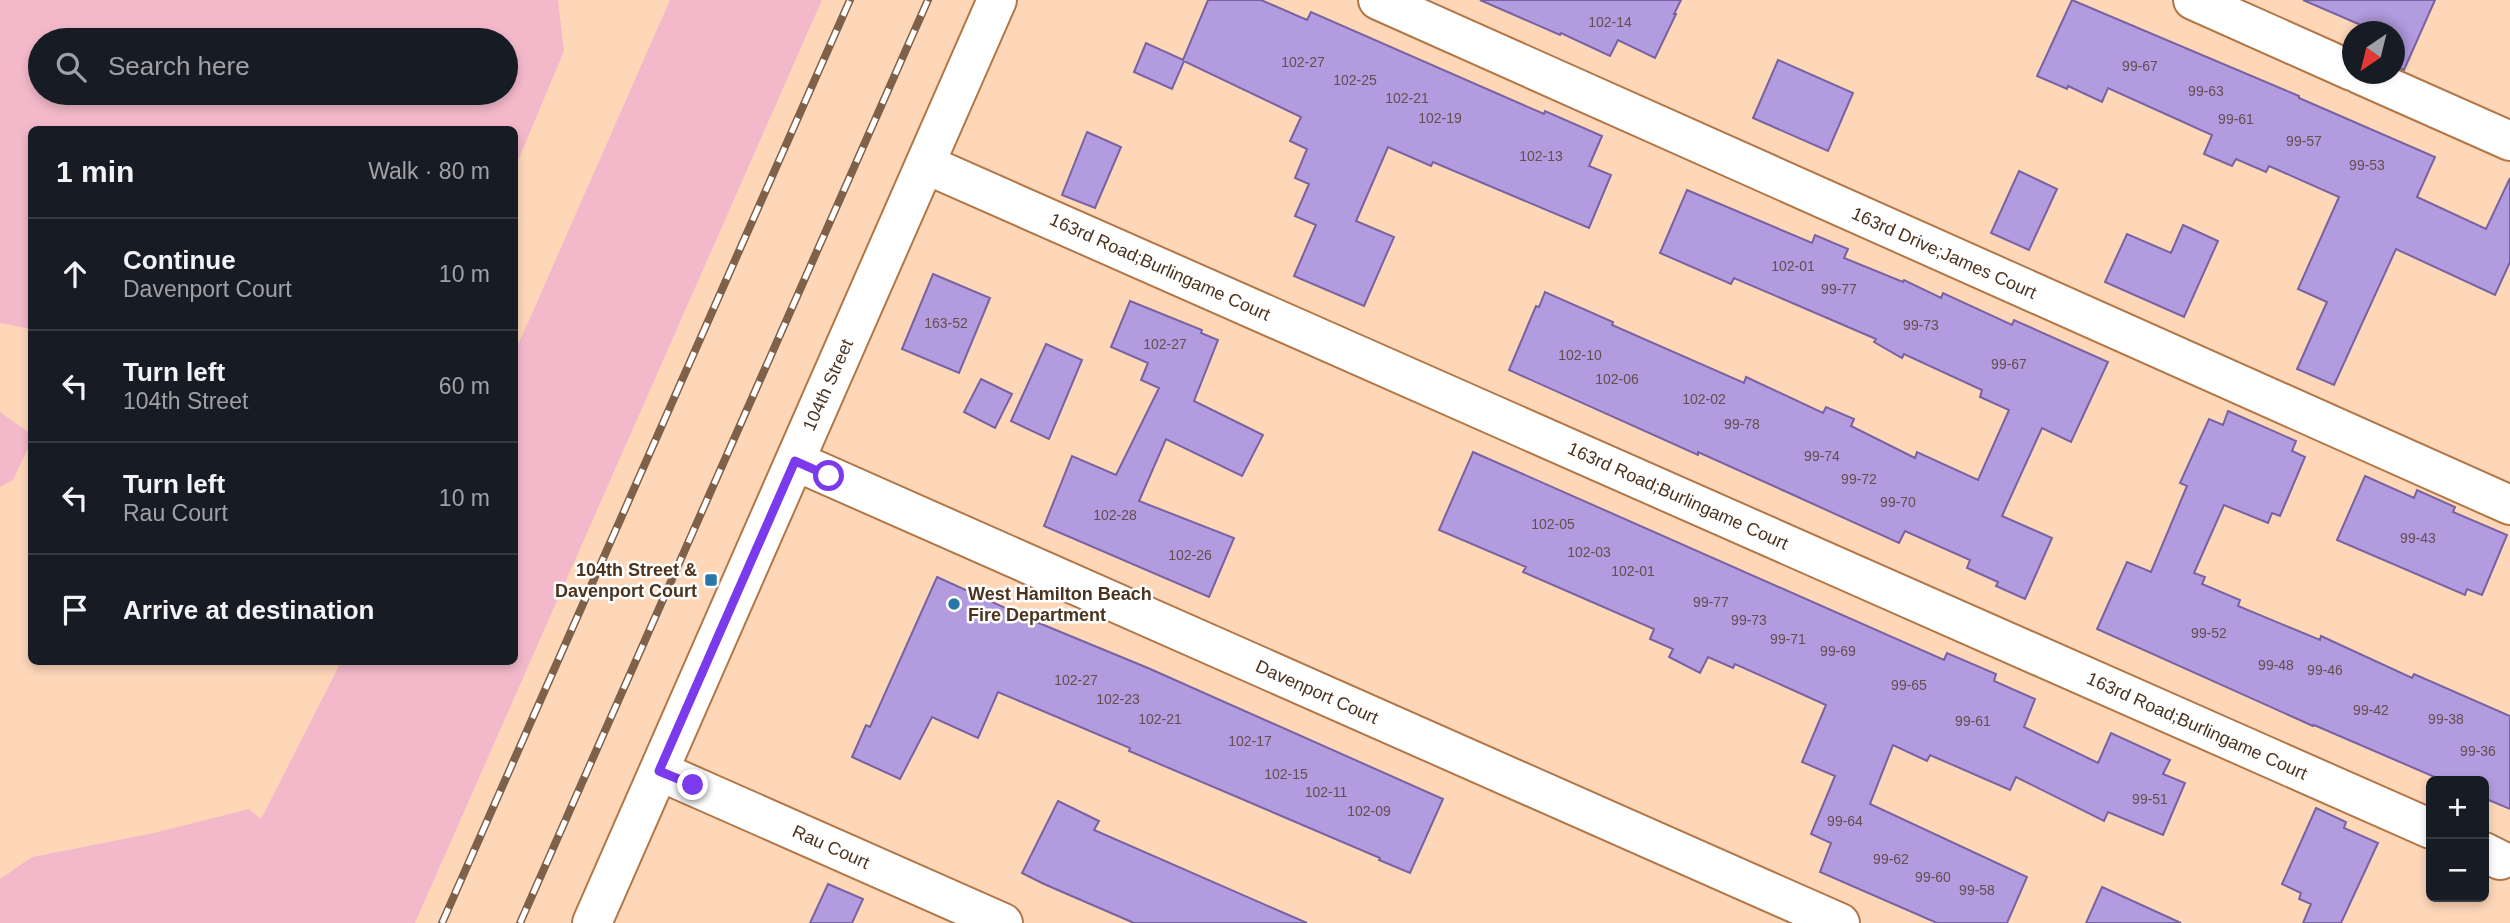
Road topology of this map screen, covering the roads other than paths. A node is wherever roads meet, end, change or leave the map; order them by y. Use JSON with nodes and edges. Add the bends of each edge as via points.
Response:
{"nodes":[{"id":1,"x":997,"y":0,"type":"edge"},
{"id":2,"x":1378,"y":0,"type":"edge"},
{"id":3,"x":2193,"y":0,"type":"edge"},
{"id":4,"x":2342,"y":66,"type":"edge"},
{"id":5,"x":2382,"y":84,"type":"edge"},
{"id":6,"x":2510,"y":141,"type":"edge"},
{"id":7,"x":925,"y":164,"type":"junction"},
{"id":8,"x":795,"y":461,"type":"junction"},
{"id":9,"x":2510,"y":505,"type":"edge"},
{"id":10,"x":659,"y":771,"type":"junction"},
{"id":11,"x":2426,"y":827,"type":"edge"},
{"id":12,"x":592,"y":923,"type":"edge"},
{"id":13,"x":1003,"y":923,"type":"edge"},
{"id":14,"x":1840,"y":923,"type":"edge"}],
"edges":[{"from":1,"to":7,"type":"street","name":"104th Street"},
{"from":2,"to":9,"type":"street","name":"163rd Drive;James Court"},
{"from":3,"to":4,"type":"street"},
{"from":5,"to":6,"type":"street"},
{"from":7,"to":8,"type":"street","name":"104th Street"},
{"from":7,"to":11,"type":"street","name":"163rd Road;Burlingame Court"},
{"from":8,"to":10,"type":"street","name":"104th Street"},
{"from":8,"to":14,"type":"street","name":"Davenport Court"},
{"from":10,"to":12,"type":"street","name":"104th Street"},
{"from":10,"to":13,"type":"street","name":"Rau Court"}]}
